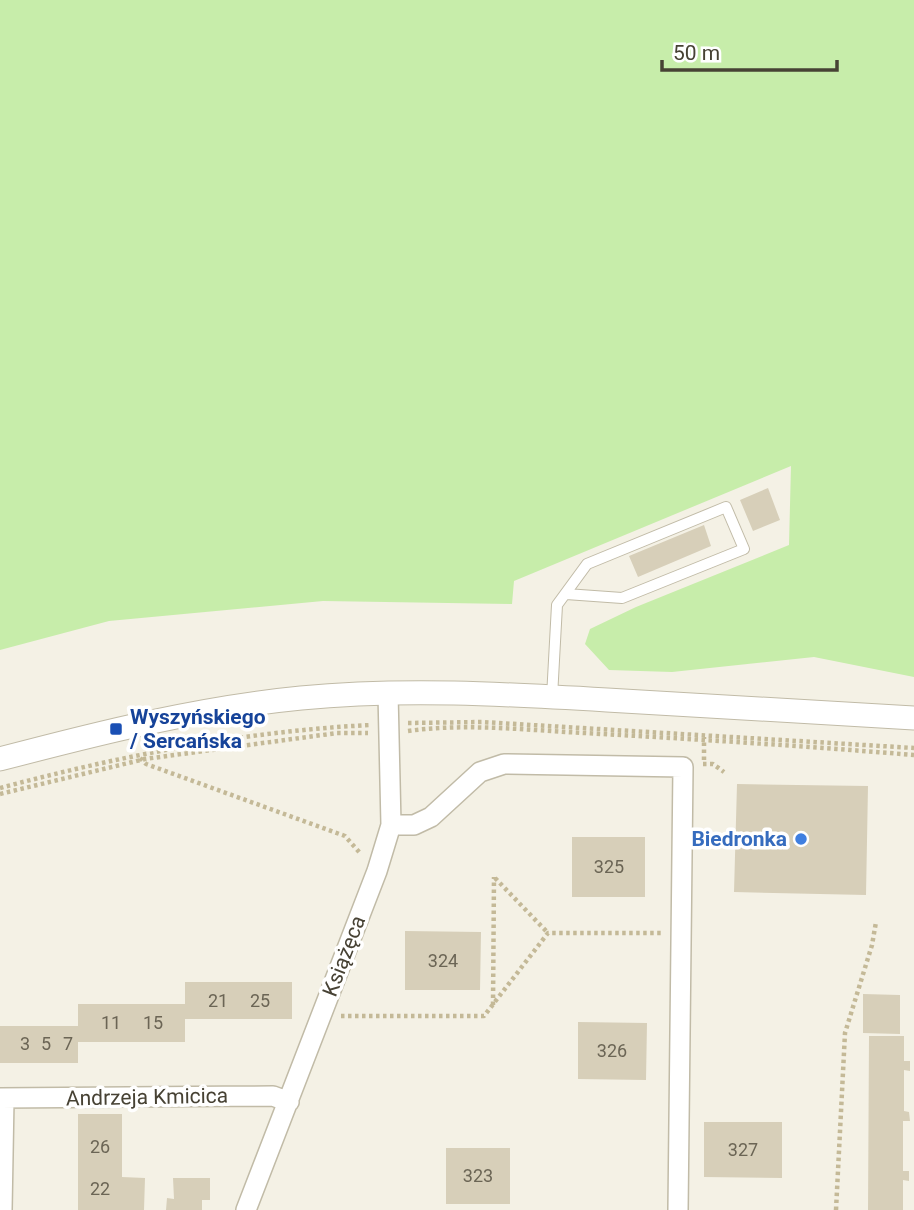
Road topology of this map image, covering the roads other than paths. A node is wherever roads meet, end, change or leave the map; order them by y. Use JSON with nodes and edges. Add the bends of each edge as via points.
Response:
{"nodes":[{"id":1,"x":566,"y":594,"type":"junction"},
{"id":2,"x":388,"y":693,"type":"junction"},
{"id":3,"x":552,"y":697,"type":"junction"},
{"id":4,"x":914,"y":718,"type":"edge"},
{"id":5,"x":0,"y":759,"type":"edge"},
{"id":6,"x":391,"y":825,"type":"junction"},
{"id":7,"x":2,"y":1098,"type":"edge"},
{"id":8,"x":289,"y":1102,"type":"junction"},
{"id":9,"x":2,"y":1210,"type":"edge"},
{"id":10,"x":246,"y":1210,"type":"edge"},
{"id":11,"x":678,"y":1210,"type":"edge"}],
"edges":[{"from":1,"to":1,"type":"lane","via":[[622,598],[744,549],[726,507],[587,564]]},
{"from":1,"to":3,"type":"lane","via":[[557,605]]},
{"from":2,"to":3,"type":"street"},
{"from":2,"to":5,"type":"street","via":[[300,698],[211,711],[116,729]]},
{"from":2,"to":6,"type":"street","name":"Książęca"},
{"from":3,"to":4,"type":"street"},
{"from":6,"to":8,"type":"street","name":"Książęca"},
{"from":6,"to":11,"type":"street","via":[[414,825],[431,817],[480,772],[504,764],[683,767]]},
{"from":7,"to":8,"type":"street","name":"Andrzeja Kmicica","via":[[273,1096]]},
{"from":7,"to":9,"type":"street"},
{"from":8,"to":10,"type":"street","name":"Książęca"}]}
